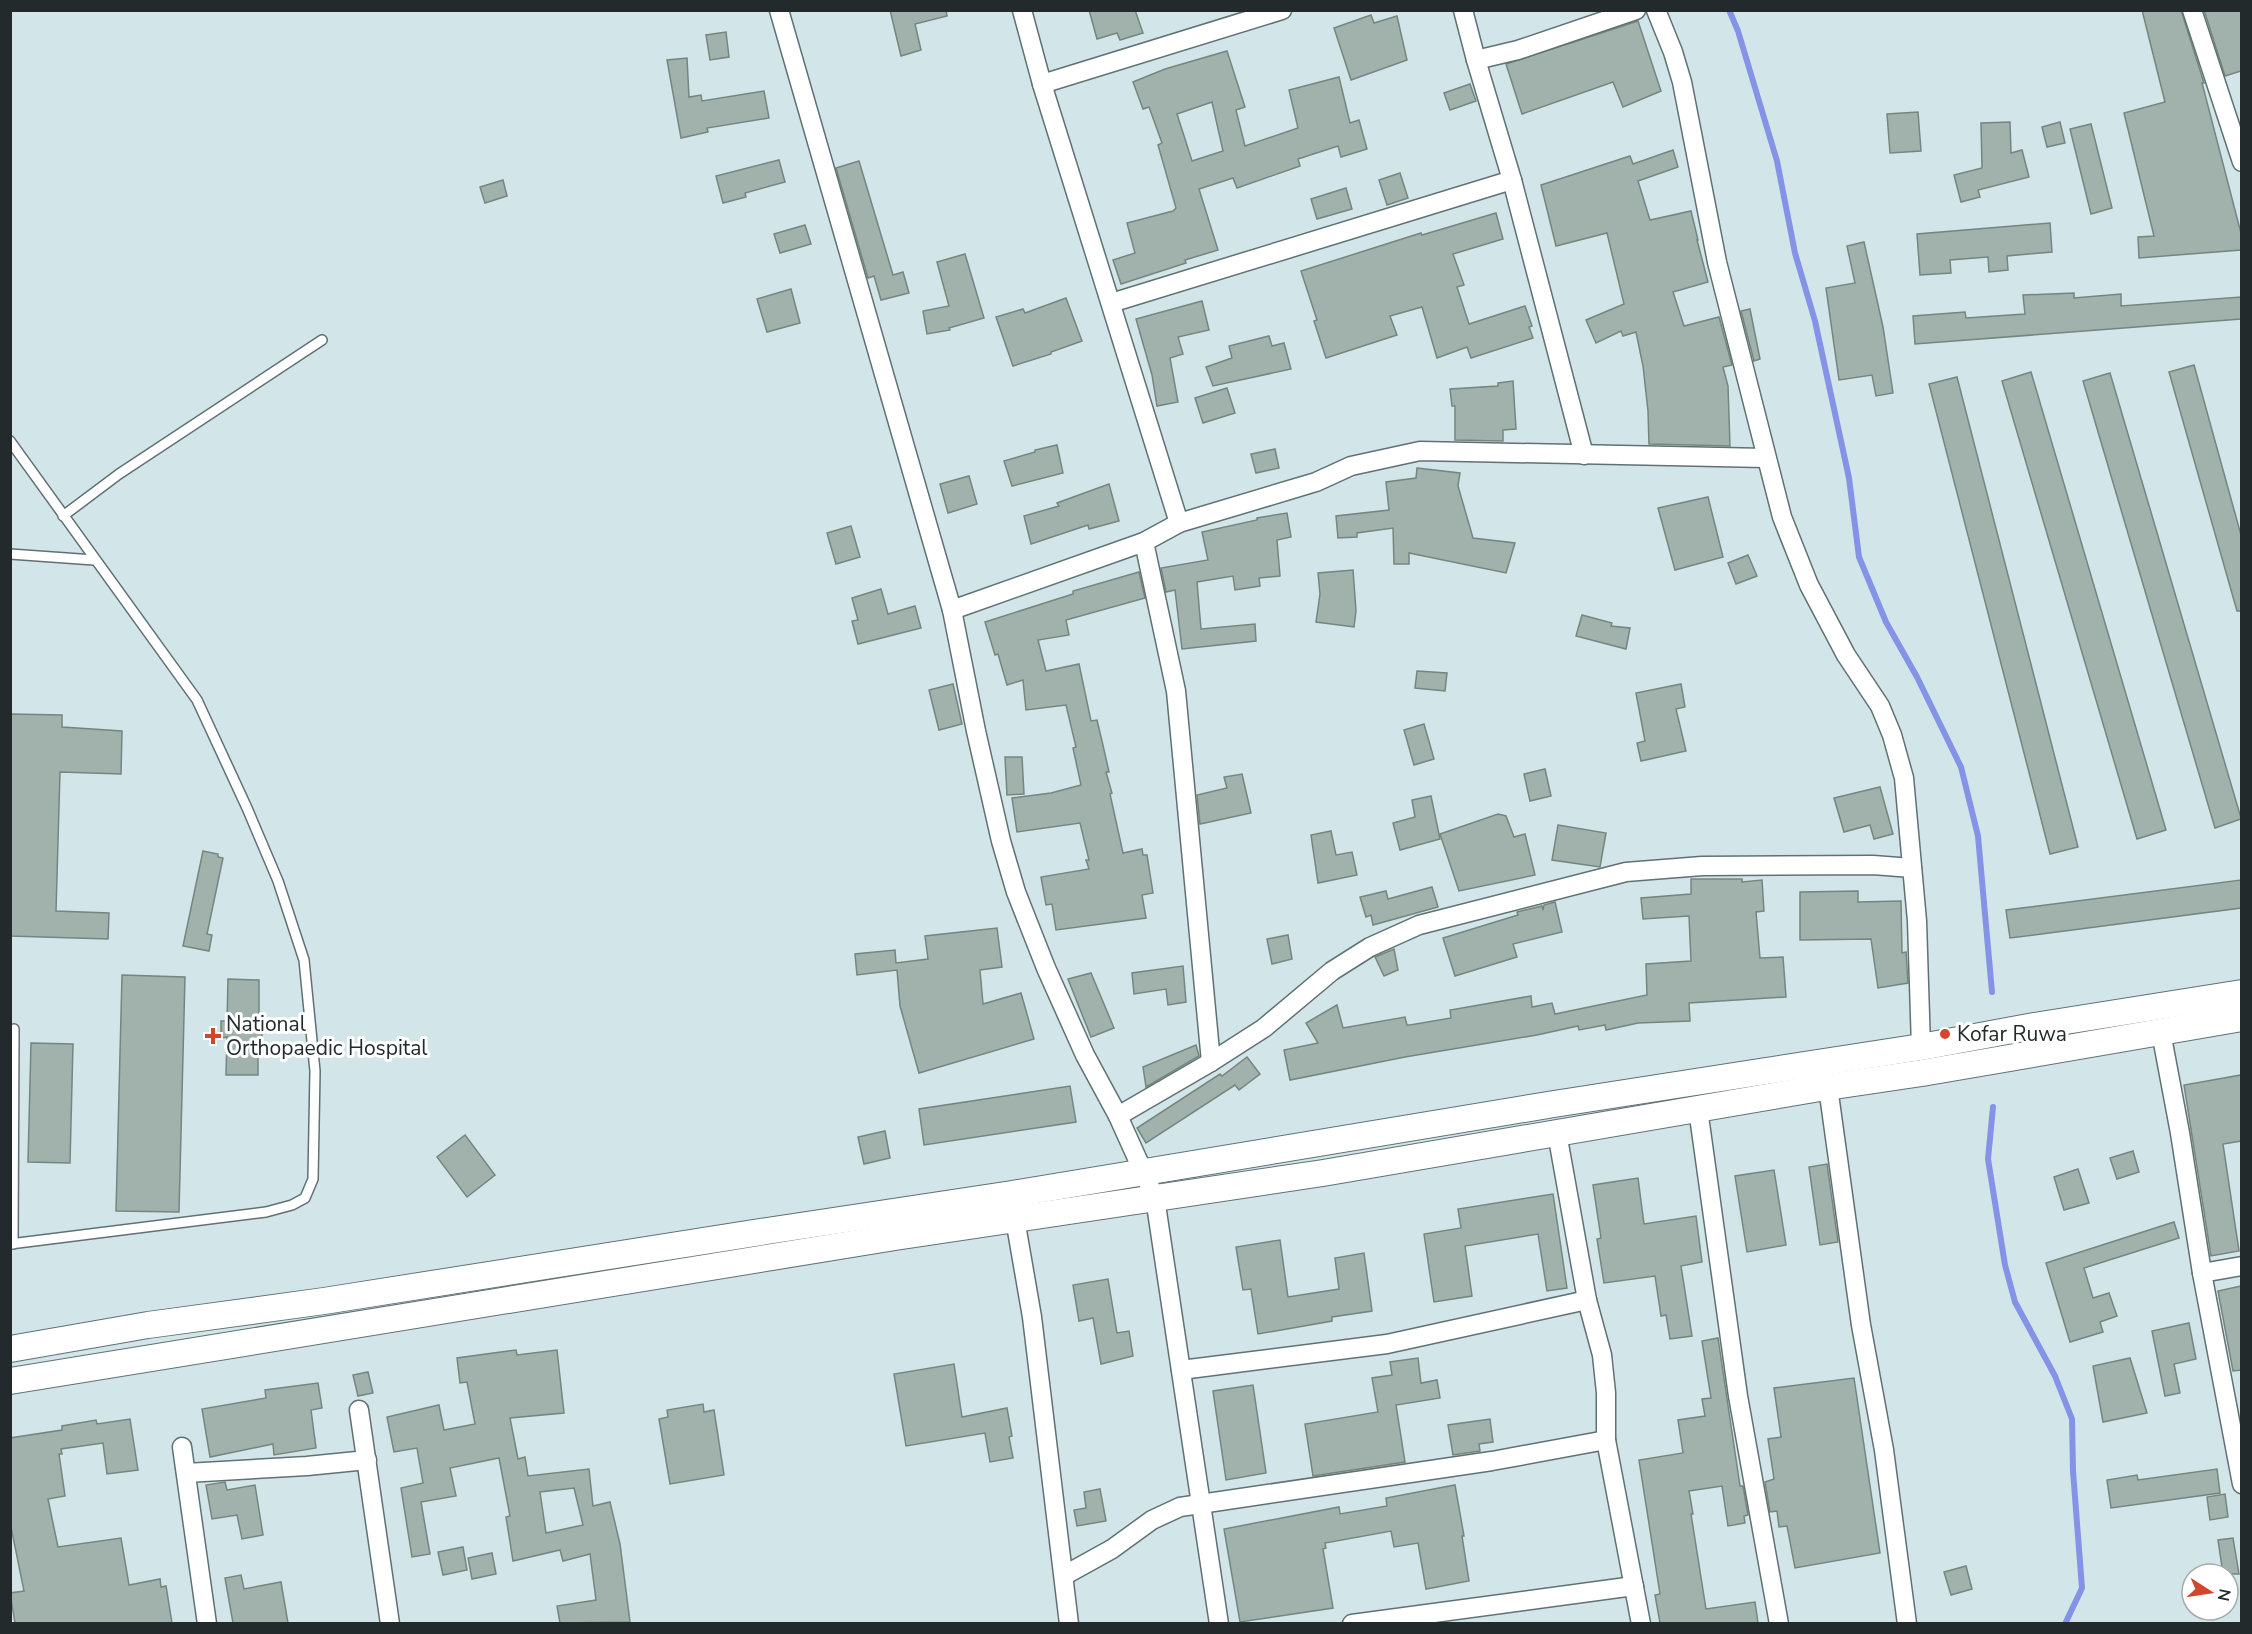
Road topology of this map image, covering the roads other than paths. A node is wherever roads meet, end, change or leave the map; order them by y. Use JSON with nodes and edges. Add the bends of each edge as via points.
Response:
{"nodes":[{"id":1,"x":780,"y":10,"type":"edge"},
{"id":2,"x":1022,"y":10,"type":"edge"},
{"id":3,"x":1282,"y":10,"type":"edge"},
{"id":4,"x":1463,"y":10,"type":"edge"},
{"id":5,"x":1636,"y":10,"type":"edge"},
{"id":6,"x":1656,"y":10,"type":"edge"},
{"id":7,"x":2192,"y":10,"type":"edge"},
{"id":8,"x":1476,"y":60,"type":"junction"},
{"id":9,"x":1042,"y":84,"type":"junction"},
{"id":10,"x":2241,"y":162,"type":"edge"},
{"id":11,"x":1512,"y":180,"type":"junction"},
{"id":12,"x":1111,"y":303,"type":"junction"},
{"id":13,"x":322,"y":340,"type":"dead end"},
{"id":14,"x":10,"y":441,"type":"edge"},
{"id":15,"x":1584,"y":454,"type":"junction"},
{"id":16,"x":1767,"y":458,"type":"junction"},
{"id":17,"x":63,"y":516,"type":"junction"},
{"id":18,"x":1179,"y":523,"type":"junction"},
{"id":19,"x":1144,"y":542,"type":"junction"},
{"id":20,"x":10,"y":554,"type":"edge"},
{"id":21,"x":94,"y":560,"type":"junction"},
{"id":22,"x":952,"y":610,"type":"junction"},
{"id":23,"x":1912,"y":868,"type":"junction"},
{"id":24,"x":2241,"y":993,"type":"edge"},
{"id":25,"x":2241,"y":1018,"type":"edge"},
{"id":26,"x":14,"y":1029,"type":"dead end"},
{"id":27,"x":2161,"y":1032,"type":"junction"},
{"id":28,"x":1921,"y":1047,"type":"junction"},
{"id":29,"x":1211,"y":1062,"type":"junction"},
{"id":30,"x":1828,"y":1087,"type":"junction"},
{"id":31,"x":1698,"y":1109,"type":"junction"},
{"id":32,"x":1118,"y":1116,"type":"junction"},
{"id":33,"x":1557,"y":1133,"type":"junction"},
{"id":34,"x":1143,"y":1172,"type":"junction"},
{"id":35,"x":1155,"y":1198,"type":"junction"},
{"id":36,"x":1015,"y":1219,"type":"junction"},
{"id":37,"x":12,"y":1244,"type":"edge"},
{"id":38,"x":2241,"y":1266,"type":"edge"},
{"id":39,"x":2202,"y":1273,"type":"junction"},
{"id":40,"x":1587,"y":1300,"type":"junction"},
{"id":41,"x":10,"y":1349,"type":"edge"},
{"id":42,"x":1181,"y":1370,"type":"junction"},
{"id":43,"x":10,"y":1381,"type":"edge"},
{"id":44,"x":359,"y":1410,"type":"dead end"},
{"id":45,"x":1606,"y":1440,"type":"junction"},
{"id":46,"x":182,"y":1446,"type":"dead end"},
{"id":47,"x":367,"y":1460,"type":"junction"},
{"id":48,"x":186,"y":1473,"type":"junction"},
{"id":49,"x":2241,"y":1484,"type":"edge"},
{"id":50,"x":1201,"y":1502,"type":"junction"},
{"id":51,"x":1065,"y":1575,"type":"junction"},
{"id":52,"x":1634,"y":1586,"type":"junction"},
{"id":53,"x":207,"y":1623,"type":"edge"},
{"id":54,"x":390,"y":1623,"type":"edge"},
{"id":55,"x":1069,"y":1623,"type":"edge"},
{"id":56,"x":1219,"y":1623,"type":"edge"},
{"id":57,"x":1352,"y":1623,"type":"edge"},
{"id":58,"x":1641,"y":1623,"type":"edge"},
{"id":59,"x":1779,"y":1623,"type":"edge"},
{"id":60,"x":1907,"y":1623,"type":"edge"}],
"edges":[{"from":1,"to":22,"type":"street"},
{"from":2,"to":9,"type":"street"},
{"from":3,"to":9,"type":"street"},
{"from":4,"to":8,"type":"street"},
{"from":5,"to":8,"type":"street","via":[[1558,38]]},
{"from":6,"to":16,"type":"street","via":[[1682,82],[1717,262]]},
{"from":7,"to":10,"type":"street"},
{"from":8,"to":11,"type":"street"},
{"from":9,"to":12,"type":"street"},
{"from":11,"to":12,"type":"street"},
{"from":11,"to":15,"type":"street"},
{"from":12,"to":18,"type":"street"},
{"from":13,"to":17,"type":"lane","via":[[119,474]]},
{"from":14,"to":17,"type":"lane"},
{"from":15,"to":16,"type":"street"},
{"from":15,"to":18,"type":"street","via":[[1420,452],[1351,466],[1316,482]]},
{"from":16,"to":23,"type":"street","via":[[1782,517],[1809,585],[1846,655],[1880,706],[1892,735],[1904,778]]},
{"from":17,"to":21,"type":"lane"},
{"from":18,"to":19,"type":"street"},
{"from":19,"to":22,"type":"street"},
{"from":19,"to":29,"type":"street","via":[[1176,691]]},
{"from":20,"to":21,"type":"lane"},
{"from":21,"to":37,"type":"lane","via":[[197,700],[278,881],[304,960],[315,1071],[313,1179],[305,1198],[266,1212]]},
{"from":22,"to":32,"type":"street","via":[[976,731],[1016,892],[1085,1055]]},
{"from":23,"to":28,"type":"street"},
{"from":23,"to":29,"type":"street","via":[[1873,864],[1702,866],[1626,872],[1468,910],[1419,925],[1370,947],[1332,971],[1264,1028]]},
{"from":24,"to":28,"type":"main road"},
{"from":25,"to":27,"type":"main road"},
{"from":26,"to":37,"type":"lane"},
{"from":27,"to":30,"type":"main road"},
{"from":27,"to":39,"type":"street"},
{"from":28,"to":34,"type":"main road"},
{"from":29,"to":32,"type":"street"},
{"from":30,"to":31,"type":"main road"},
{"from":30,"to":60,"type":"street"},
{"from":31,"to":33,"type":"main road"},
{"from":31,"to":59,"type":"street","via":[[1738,1396]]},
{"from":32,"to":34,"type":"street"},
{"from":33,"to":35,"type":"main road"},
{"from":33,"to":40,"type":"street"},
{"from":34,"to":35,"type":"street"},
{"from":34,"to":41,"type":"main road"},
{"from":35,"to":36,"type":"main road"},
{"from":35,"to":42,"type":"street"},
{"from":36,"to":43,"type":"main road"},
{"from":36,"to":51,"type":"street","via":[[1032,1317]]},
{"from":38,"to":39,"type":"street"},
{"from":39,"to":49,"type":"street"},
{"from":40,"to":42,"type":"street","via":[[1387,1344]]},
{"from":40,"to":45,"type":"street","via":[[1602,1355]]},
{"from":42,"to":50,"type":"street"},
{"from":44,"to":47,"type":"street"},
{"from":45,"to":50,"type":"street","via":[[1492,1461]]},
{"from":45,"to":52,"type":"street"},
{"from":46,"to":48,"type":"street"},
{"from":47,"to":48,"type":"street"},
{"from":47,"to":54,"type":"street"},
{"from":48,"to":53,"type":"street"},
{"from":50,"to":51,"type":"street","via":[[1152,1520],[1112,1549]]},
{"from":50,"to":56,"type":"street"},
{"from":51,"to":55,"type":"street"},
{"from":52,"to":57,"type":"street"},
{"from":52,"to":58,"type":"street"}]}
